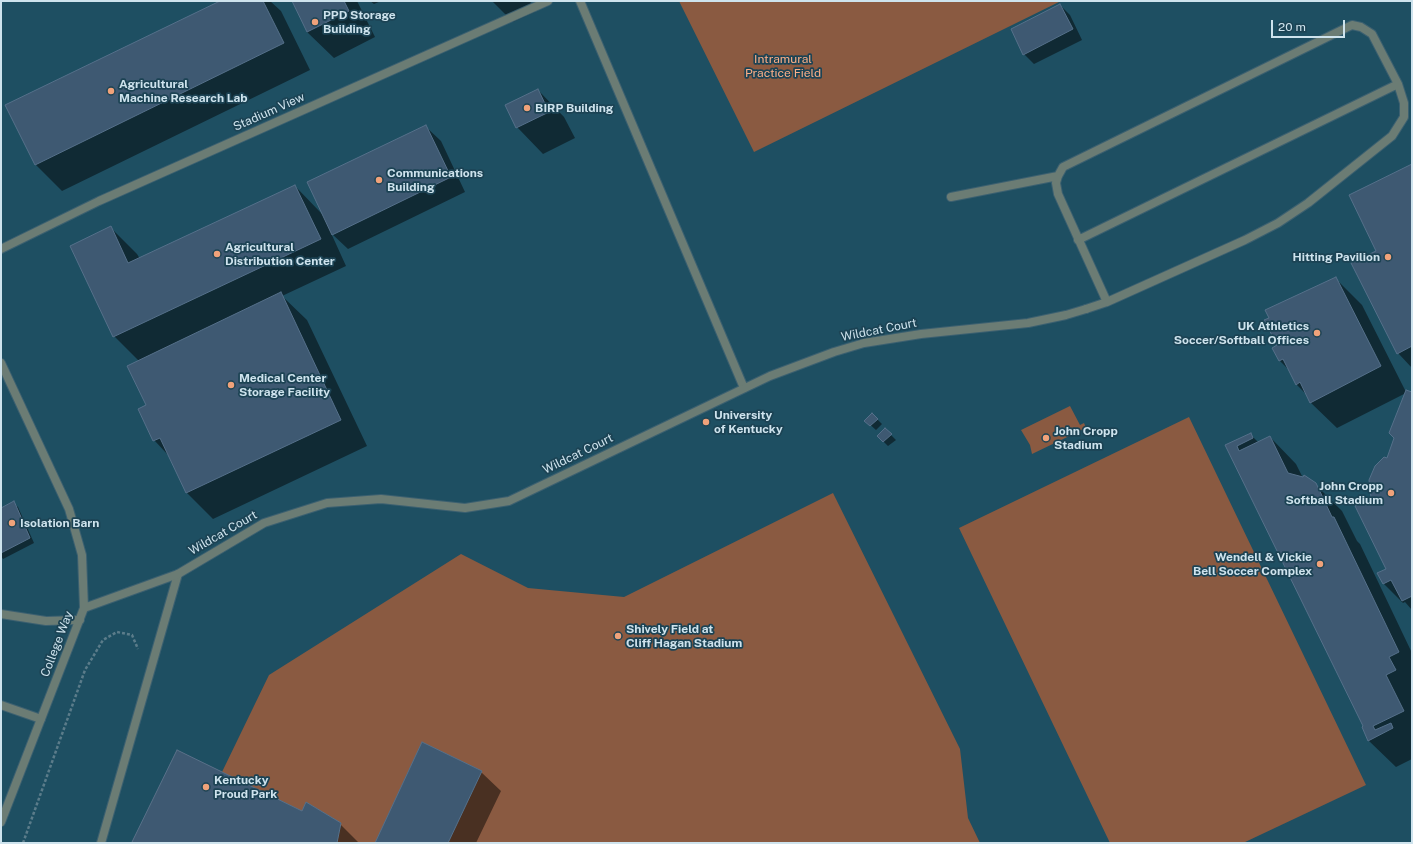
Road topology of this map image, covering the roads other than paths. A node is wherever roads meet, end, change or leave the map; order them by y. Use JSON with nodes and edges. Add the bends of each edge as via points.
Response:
{"nodes":[{"id":1,"x":548,"y":1,"type":"edge"},
{"id":2,"x":580,"y":1,"type":"edge"},
{"id":3,"x":1398,"y":84,"type":"junction"},
{"id":4,"x":1058,"y":176,"type":"junction"},
{"id":5,"x":951,"y":198,"type":"dead end"},
{"id":6,"x":1078,"y":240,"type":"junction"},
{"id":7,"x":1,"y":249,"type":"edge"},
{"id":8,"x":1107,"y":302,"type":"junction"},
{"id":9,"x":1,"y":364,"type":"edge"},
{"id":10,"x":744,"y":388,"type":"junction"},
{"id":11,"x":178,"y":574,"type":"junction"},
{"id":12,"x":84,"y":608,"type":"junction"},
{"id":13,"x":1,"y":614,"type":"edge"},
{"id":14,"x":80,"y":620,"type":"junction"},
{"id":15,"x":1,"y":704,"type":"edge"},
{"id":16,"x":42,"y":719,"type":"junction"},
{"id":17,"x":1,"y":822,"type":"edge"},
{"id":18,"x":101,"y":843,"type":"edge"}],
"edges":[{"from":1,"to":7,"type":"street","name":"Stadium View","via":[[99,201]]},
{"from":2,"to":10,"type":"street"},
{"from":3,"to":4,"type":"street","name":"Wildcat Court","via":[[1372,34],[1352,25],[1064,167]]},
{"from":3,"to":6,"type":"street"},
{"from":3,"to":8,"type":"street","name":"Wildcat Court","via":[[1404,104],[1404,117],[1392,136],[1308,203],[1278,223],[1245,240]]},
{"from":4,"to":5,"type":"street"},
{"from":4,"to":6,"type":"street","via":[[1058,194]]},
{"from":6,"to":8,"type":"street"},
{"from":8,"to":10,"type":"street","name":"Wildcat Court","via":[[1066,315],[1028,323],[921,334],[864,343],[834,352]]},
{"from":9,"to":12,"type":"street","name":"College Way","via":[[69,509],[82,555]]},
{"from":10,"to":11,"type":"street","name":"Wildcat Court","via":[[510,501],[466,508],[382,499],[326,503],[264,523]]},
{"from":11,"to":12,"type":"street","name":"Wildcat Court"},
{"from":11,"to":18,"type":"street"},
{"from":12,"to":14,"type":"street","name":"College Way"},
{"from":13,"to":14,"type":"street","via":[[46,621]]},
{"from":14,"to":16,"type":"street","name":"College Way"},
{"from":15,"to":16,"type":"street"},
{"from":16,"to":17,"type":"street","name":"College Way"}]}
